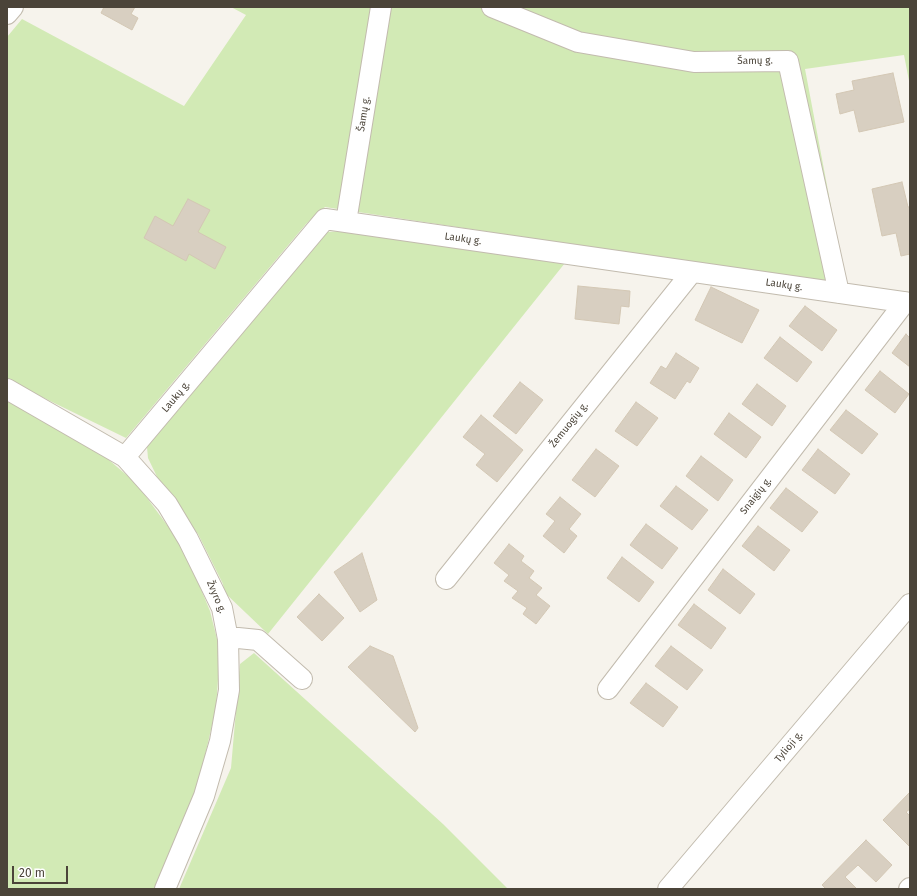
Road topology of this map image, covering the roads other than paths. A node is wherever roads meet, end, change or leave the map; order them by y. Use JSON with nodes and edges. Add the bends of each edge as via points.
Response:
{"nodes":[{"id":1,"x":13,"y":7,"type":"edge"},
{"id":2,"x":381,"y":7,"type":"edge"},
{"id":3,"x":492,"y":7,"type":"edge"},
{"id":4,"x":7,"y":14,"type":"edge"},
{"id":5,"x":346,"y":222,"type":"junction"},
{"id":6,"x":692,"y":272,"type":"junction"},
{"id":7,"x":839,"y":293,"type":"junction"},
{"id":8,"x":907,"y":303,"type":"edge"},
{"id":9,"x":7,"y":389,"type":"edge"},
{"id":10,"x":125,"y":457,"type":"junction"},
{"id":11,"x":446,"y":579,"type":"dead end"},
{"id":12,"x":910,"y":604,"type":"edge"},
{"id":13,"x":228,"y":639,"type":"junction"},
{"id":14,"x":302,"y":679,"type":"dead end"},
{"id":15,"x":608,"y":689,"type":"dead end"},
{"id":16,"x":165,"y":889,"type":"edge"},
{"id":17,"x":668,"y":889,"type":"edge"}],
"edges":[{"from":1,"to":4,"type":"street"},
{"from":2,"to":5,"type":"street","name":"Šamų g."},
{"from":3,"to":7,"type":"street","name":"Šamų g.","via":[[578,42],[694,62],[788,61]]},
{"from":5,"to":6,"type":"street","name":"Laukų g."},
{"from":5,"to":10,"type":"street","name":"Laukų g.","via":[[325,219]]},
{"from":6,"to":7,"type":"street","name":"Laukų g."},
{"from":6,"to":11,"type":"street","name":"Žemuogių g."},
{"from":7,"to":8,"type":"street","name":"Laukų g."},
{"from":8,"to":15,"type":"street","name":"Snaigių g."},
{"from":9,"to":10,"type":"street","name":"Žvyro g."},
{"from":10,"to":13,"type":"street","name":"Žvyro g.","via":[[167,504],[188,539],[222,608]]},
{"from":12,"to":17,"type":"street","name":"Tylioji g."},
{"from":13,"to":14,"type":"street","via":[[258,640]]},
{"from":13,"to":16,"type":"street","name":"Žvyro g.","via":[[230,690],[220,741],[204,796]]}]}
